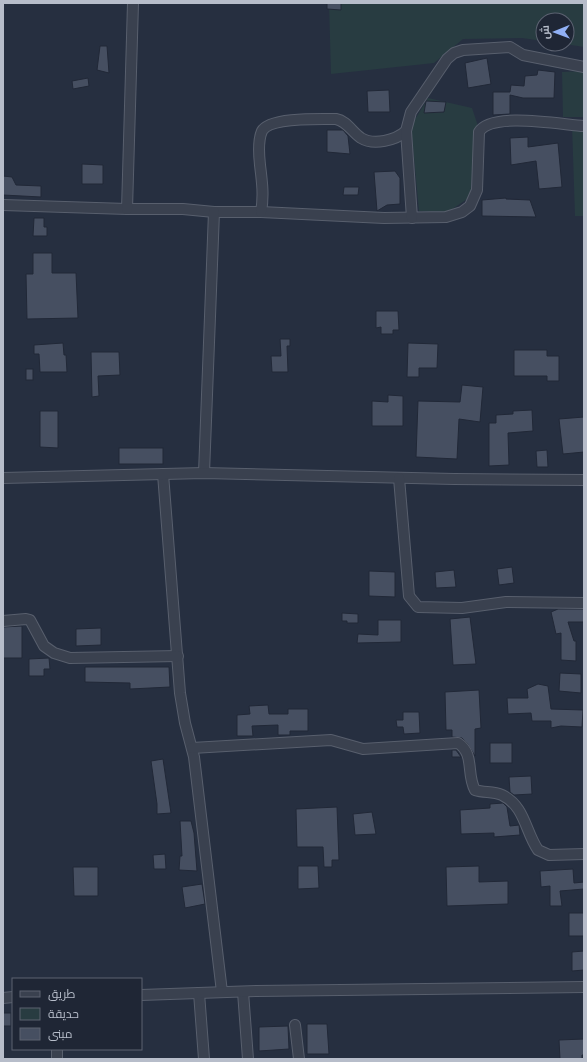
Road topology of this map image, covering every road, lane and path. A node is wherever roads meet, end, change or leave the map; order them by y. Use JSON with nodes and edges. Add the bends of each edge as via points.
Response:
{"nodes":[{"id":1,"x":133,"y":3,"type":"edge"},
{"id":2,"x":584,"y":67,"type":"edge"},
{"id":3,"x":584,"y":126,"type":"edge"},
{"id":4,"x":406,"y":132,"type":"junction"},
{"id":5,"x":3,"y":205,"type":"edge"},
{"id":6,"x":127,"y":209,"type":"junction"},
{"id":7,"x":214,"y":212,"type":"junction"},
{"id":8,"x":261,"y":212,"type":"junction"},
{"id":9,"x":412,"y":218,"type":"junction"},
{"id":10,"x":204,"y":473,"type":"junction"},
{"id":11,"x":163,"y":474,"type":"junction"},
{"id":12,"x":3,"y":478,"type":"edge"},
{"id":13,"x":399,"y":478,"type":"junction"},
{"id":14,"x":584,"y":480,"type":"edge"},
{"id":15,"x":584,"y":603,"type":"edge"},
{"id":16,"x":3,"y":621,"type":"edge"},
{"id":17,"x":178,"y":656,"type":"junction"},
{"id":18,"x":192,"y":748,"type":"junction"},
{"id":19,"x":584,"y":854,"type":"edge"},
{"id":20,"x":584,"y":987,"type":"edge"},
{"id":21,"x":222,"y":992,"type":"junction"},
{"id":22,"x":243,"y":992,"type":"junction"},
{"id":23,"x":199,"y":993,"type":"junction"},
{"id":24,"x":142,"y":995,"type":"edge"},
{"id":25,"x":295,"y":1025,"type":"dead end"},
{"id":26,"x":204,"y":1059,"type":"edge"},
{"id":27,"x":248,"y":1059,"type":"edge"},
{"id":28,"x":299,"y":1059,"type":"edge"}],
"edges":[{"from":1,"to":6,"type":"street"},
{"from":2,"to":4,"type":"street","via":[[523,55],[510,47],[463,50],[454,53],[411,112]]},
{"from":3,"to":9,"type":"street","via":[[523,120],[490,123],[479,132],[477,190],[470,206],[462,212],[446,217]]},
{"from":4,"to":8,"type":"street","via":[[390,140],[372,140],[361,138],[344,122],[336,119],[272,123],[262,131],[260,138],[263,195]]},
{"from":4,"to":9,"type":"street"},
{"from":5,"to":6,"type":"street"},
{"from":6,"to":7,"type":"street"},
{"from":7,"to":8,"type":"street"},
{"from":7,"to":10,"type":"street"},
{"from":8,"to":9,"type":"street"},
{"from":10,"to":11,"type":"street"},
{"from":10,"to":13,"type":"street"},
{"from":11,"to":12,"type":"street"},
{"from":11,"to":17,"type":"street"},
{"from":13,"to":14,"type":"street"},
{"from":13,"to":15,"type":"street","via":[[409,596],[418,607],[462,608],[506,602]]},
{"from":16,"to":17,"type":"street","via":[[30,620],[44,646],[54,653],[70,658]]},
{"from":17,"to":18,"type":"street","via":[[180,693]]},
{"from":18,"to":19,"type":"street","via":[[331,740],[363,749],[458,744],[468,754],[475,790],[502,795],[513,802],[520,811],[538,850],[549,855]]},
{"from":18,"to":21,"type":"street"},
{"from":20,"to":22,"type":"street"},
{"from":21,"to":22,"type":"street"},
{"from":21,"to":23,"type":"street"},
{"from":22,"to":27,"type":"street"},
{"from":23,"to":24,"type":"street"},
{"from":23,"to":26,"type":"street"},
{"from":25,"to":28,"type":"street"}]}
